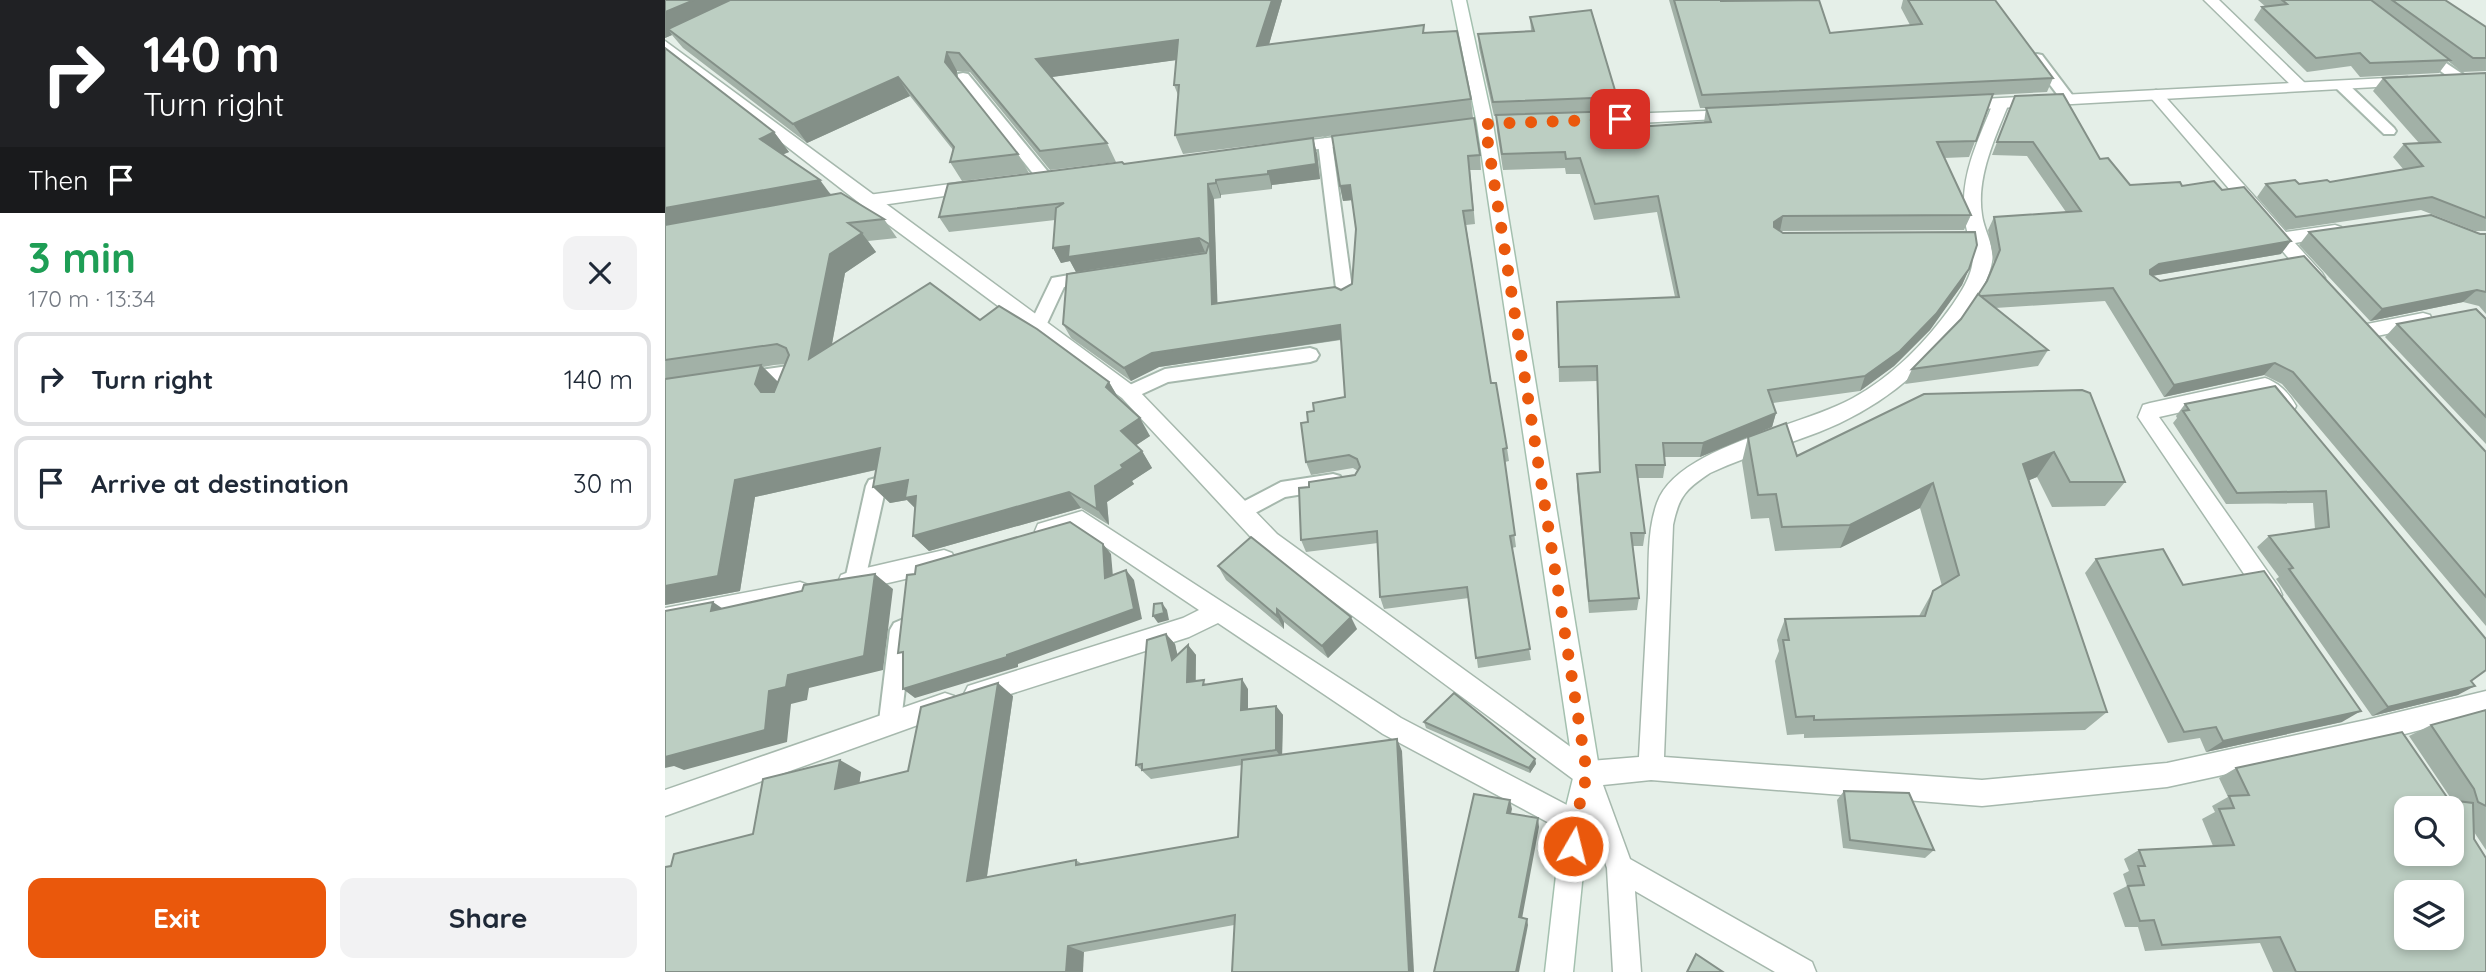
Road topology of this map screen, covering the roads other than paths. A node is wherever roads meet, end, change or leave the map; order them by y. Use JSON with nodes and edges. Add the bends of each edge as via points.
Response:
{"nodes":[{"id":1,"x":1459,"y":0,"type":"edge"},
{"id":2,"x":2211,"y":0,"type":"edge"},
{"id":3,"x":2409,"y":41,"type":"edge"},
{"id":4,"x":2026,"y":43,"type":"edge"},
{"id":5,"x":671,"y":45,"type":"edge"},
{"id":6,"x":963,"y":77,"type":"edge"},
{"id":7,"x":2468,"y":79,"type":"joint"},
{"id":8,"x":2342,"y":86,"type":"junction"},
{"id":9,"x":2301,"y":87,"type":"junction"},
{"id":10,"x":2156,"y":95,"type":"junction"},
{"id":11,"x":2068,"y":99,"type":"junction"},
{"id":12,"x":2001,"y":103,"type":"junction"},
{"id":13,"x":1946,"y":106,"type":"edge"},
{"id":14,"x":1754,"y":114,"type":"edge"},
{"id":15,"x":1579,"y":121,"type":"edge"},
{"id":16,"x":2389,"y":131,"type":"dead end"},
{"id":17,"x":1378,"y":137,"type":"edge"},
{"id":18,"x":1325,"y":143,"type":"junction"},
{"id":19,"x":1271,"y":150,"type":"edge"},
{"id":20,"x":1044,"y":177,"type":"edge"},
{"id":21,"x":990,"y":185,"type":"edge"},
{"id":22,"x":868,"y":201,"type":"junction"},
{"id":23,"x":840,"y":206,"type":"edge"},
{"id":24,"x":2358,"y":228,"type":"edge"},
{"id":25,"x":2282,"y":239,"type":"junction"},
{"id":26,"x":1111,"y":274,"type":"edge"},
{"id":27,"x":2333,"y":295,"type":"edge"},
{"id":28,"x":1345,"y":296,"type":"edge"},
{"id":29,"x":2439,"y":317,"type":"edge"},
{"id":30,"x":1038,"y":326,"type":"junction"},
{"id":31,"x":2385,"y":351,"type":"edge"},
{"id":32,"x":1310,"y":355,"type":"dead end"},
{"id":33,"x":730,"y":381,"type":"edge"},
{"id":34,"x":1129,"y":393,"type":"junction"},
{"id":35,"x":785,"y":402,"type":"edge"},
{"id":36,"x":2300,"y":423,"type":"edge"},
{"id":37,"x":1352,"y":479,"type":"edge"},
{"id":38,"x":876,"y":486,"type":"edge"},
{"id":39,"x":1242,"y":512,"type":"junction"},
{"id":40,"x":1023,"y":538,"type":"edge"},
{"id":41,"x":959,"y":556,"type":"edge"},
{"id":42,"x":908,"y":569,"type":"junction"},
{"id":43,"x":855,"y":580,"type":"junction"},
{"id":44,"x":2280,"y":608,"type":"edge"},
{"id":45,"x":1218,"y":611,"type":"junction"},
{"id":46,"x":665,"y":618,"type":"edge"},
{"id":47,"x":2484,"y":704,"type":"edge"},
{"id":48,"x":2350,"y":710,"type":"edge"},
{"id":49,"x":890,"y":721,"type":"junction"},
{"id":50,"x":2377,"y":730,"type":"junction"},
{"id":51,"x":2402,"y":751,"type":"edge"},
{"id":52,"x":1651,"y":768,"type":"junction"},
{"id":53,"x":1587,"y":774,"type":"junction"},
{"id":54,"x":665,"y":803,"type":"edge"},
{"id":55,"x":1575,"y":823,"type":"junction"},
{"id":56,"x":1620,"y":868,"type":"junction"},
{"id":57,"x":1559,"y":972,"type":"edge"},
{"id":58,"x":1627,"y":972,"type":"edge"},
{"id":59,"x":1802,"y":972,"type":"edge"}],
"edges":[{"from":1,"to":53,"type":"street","via":[[1485,124]]},
{"from":2,"to":9,"type":"street"},
{"from":3,"to":7,"type":"lane"},
{"from":4,"to":11,"type":"lane"},
{"from":5,"to":22,"type":"street"},
{"from":6,"to":20,"type":"lane"},
{"from":7,"to":8,"type":"street"},
{"from":8,"to":9,"type":"street"},
{"from":8,"to":16,"type":"lane"},
{"from":9,"to":10,"type":"street"},
{"from":10,"to":11,"type":"street"},
{"from":10,"to":25,"type":"street"},
{"from":11,"to":12,"type":"street"},
{"from":12,"to":13,"type":"street"},
{"from":12,"to":52,"type":"street","via":[[1976,176],[1972,239],[1983,260],[1975,282],[1927,350],[1891,384],[1827,421],[1719,460],[1675,488],[1662,525]]},
{"from":14,"to":15,"type":"street"},
{"from":17,"to":18,"type":"street"},
{"from":18,"to":19,"type":"street"},
{"from":18,"to":28,"type":"lane"},
{"from":21,"to":22,"type":"street"},
{"from":22,"to":23,"type":"street"},
{"from":22,"to":30,"type":"street"},
{"from":24,"to":25,"type":"street"},
{"from":25,"to":27,"type":"street","via":[[2292,261]]},
{"from":26,"to":30,"type":"lane","via":[[1058,282]]},
{"from":29,"to":31,"type":"street","via":[[2362,327]]},
{"from":30,"to":34,"type":"street"},
{"from":32,"to":34,"type":"lane","via":[[1165,376]]},
{"from":33,"to":35,"type":"lane","via":[[795,372]]},
{"from":34,"to":39,"type":"street"},
{"from":36,"to":44,"type":"street","via":[[2265,386],[2150,411],[2148,417]]},
{"from":37,"to":39,"type":"lane","via":[[1281,490]]},
{"from":38,"to":43,"type":"lane"},
{"from":39,"to":53,"type":"street","via":[[1269,541]]},
{"from":40,"to":45,"type":"street","via":[[1081,520]]},
{"from":41,"to":42,"type":"street"},
{"from":42,"to":43,"type":"street"},
{"from":42,"to":49,"type":"lane"},
{"from":43,"to":46,"type":"street"},
{"from":45,"to":49,"type":"street","via":[[1189,627]]},
{"from":45,"to":55,"type":"street","via":[[1392,726]]},
{"from":47,"to":50,"type":"street"},
{"from":48,"to":50,"type":"street"},
{"from":49,"to":54,"type":"street"},
{"from":50,"to":51,"type":"lane"},
{"from":50,"to":52,"type":"street","via":[[2167,775],[1982,793]]},
{"from":52,"to":53,"type":"street"},
{"from":53,"to":55,"type":"street"},
{"from":53,"to":56,"type":"street"},
{"from":55,"to":57,"type":"street"},
{"from":56,"to":58,"type":"street"},
{"from":56,"to":59,"type":"street"}]}
